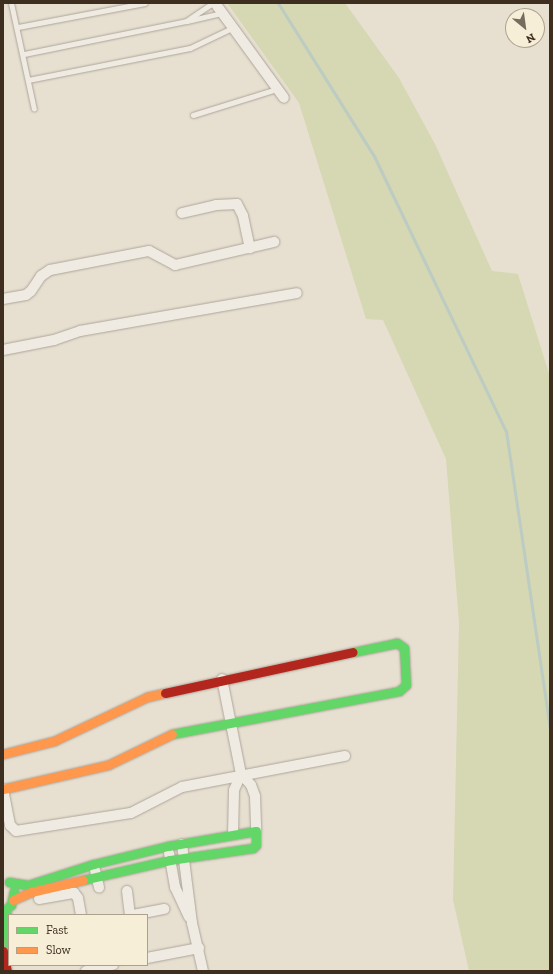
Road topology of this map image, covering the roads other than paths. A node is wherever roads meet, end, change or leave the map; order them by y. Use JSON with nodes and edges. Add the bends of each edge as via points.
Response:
{"nodes":[{"id":1,"x":11,"y":3,"type":"edge"},
{"id":2,"x":145,"y":3,"type":"edge"},
{"id":3,"x":214,"y":3,"type":"edge"},
{"id":4,"x":221,"y":13,"type":"junction"},
{"id":5,"x":186,"y":21,"type":"junction"},
{"id":6,"x":18,"y":27,"type":"junction"},
{"id":7,"x":232,"y":28,"type":"junction"},
{"id":8,"x":24,"y":54,"type":"junction"},
{"id":9,"x":28,"y":80,"type":"junction"},
{"id":10,"x":280,"y":94,"type":"joint"},
{"id":11,"x":34,"y":109,"type":"dead end"},
{"id":12,"x":193,"y":115,"type":"dead end"},
{"id":13,"x":182,"y":213,"type":"dead end"},
{"id":14,"x":274,"y":242,"type":"dead end"},
{"id":15,"x":250,"y":248,"type":"junction"},
{"id":16,"x":297,"y":293,"type":"dead end"},
{"id":17,"x":3,"y":299,"type":"edge"},
{"id":18,"x":3,"y":350,"type":"edge"},
{"id":19,"x":222,"y":679,"type":"junction"},
{"id":20,"x":230,"y":724,"type":"junction"},
{"id":21,"x":3,"y":754,"type":"edge"},
{"id":22,"x":345,"y":756,"type":"dead end"},
{"id":23,"x":240,"y":774,"type":"junction"},
{"id":24,"x":3,"y":789,"type":"edge"},
{"id":25,"x":256,"y":831,"type":"junction"},
{"id":26,"x":233,"y":835,"type":"junction"},
{"id":27,"x":182,"y":844,"type":"junction"},
{"id":28,"x":168,"y":846,"type":"junction"},
{"id":29,"x":185,"y":858,"type":"junction"},
{"id":30,"x":170,"y":860,"type":"junction"},
{"id":31,"x":94,"y":864,"type":"junction"},
{"id":32,"x":6,"y":879,"type":"edge"},
{"id":33,"x":98,"y":883,"type":"junction"},
{"id":34,"x":126,"y":891,"type":"dead end"},
{"id":35,"x":39,"y":899,"type":"dead end"},
{"id":36,"x":13,"y":900,"type":"junction"},
{"id":37,"x":164,"y":909,"type":"dead end"},
{"id":38,"x":4,"y":910,"type":"edge"},
{"id":39,"x":81,"y":914,"type":"edge"},
{"id":40,"x":131,"y":914,"type":"edge"},
{"id":41,"x":136,"y":914,"type":"edge"},
{"id":42,"x":192,"y":923,"type":"junction"},
{"id":43,"x":8,"y":942,"type":"edge"},
{"id":44,"x":199,"y":948,"type":"junction"},
{"id":45,"x":3,"y":951,"type":"edge"},
{"id":46,"x":148,"y":958,"type":"edge"},
{"id":47,"x":109,"y":966,"type":"edge"},
{"id":48,"x":7,"y":971,"type":"edge"},
{"id":49,"x":87,"y":971,"type":"edge"},
{"id":50,"x":203,"y":971,"type":"edge"}],
"edges":[{"from":1,"to":6,"type":"lane"},
{"from":2,"to":6,"type":"lane"},
{"from":3,"to":4,"type":"street"},
{"from":3,"to":5,"type":"lane"},
{"from":4,"to":5,"type":"lane"},
{"from":4,"to":7,"type":"street"},
{"from":5,"to":8,"type":"lane"},
{"from":6,"to":8,"type":"lane"},
{"from":7,"to":9,"type":"lane","via":[[190,48]]},
{"from":7,"to":10,"type":"street"},
{"from":8,"to":9,"type":"lane"},
{"from":9,"to":11,"type":"lane"},
{"from":10,"to":12,"type":"lane"},
{"from":13,"to":15,"type":"street","via":[[216,205],[237,204],[243,216]]},
{"from":14,"to":15,"type":"street"},
{"from":15,"to":17,"type":"street","via":[[175,265],[149,251],[50,270],[41,276],[26,295]]},
{"from":16,"to":18,"type":"street","via":[[80,331],[54,340]]},
{"from":19,"to":20,"type":"street"},
{"from":19,"to":20,"type":"street","via":[[397,643],[404,648],[406,685],[403,689]]},
{"from":19,"to":21,"type":"street","via":[[147,697],[54,741]]},
{"from":20,"to":23,"type":"street"},
{"from":20,"to":24,"type":"street","via":[[166,735],[108,765]]},
{"from":22,"to":23,"type":"street"},
{"from":23,"to":24,"type":"street","via":[[182,787],[131,813],[16,831],[10,825]]},
{"from":23,"to":25,"type":"street","via":[[251,785],[255,796]]},
{"from":23,"to":26,"type":"street","via":[[234,790]]},
{"from":25,"to":26,"type":"street"},
{"from":25,"to":29,"type":"street","via":[[254,847]]},
{"from":26,"to":27,"type":"street"},
{"from":27,"to":28,"type":"street"},
{"from":27,"to":29,"type":"street"},
{"from":28,"to":30,"type":"street"},
{"from":28,"to":31,"type":"street"},
{"from":29,"to":30,"type":"street"},
{"from":29,"to":42,"type":"street"},
{"from":30,"to":33,"type":"street"},
{"from":30,"to":42,"type":"street","via":[[178,895]]},
{"from":31,"to":32,"type":"street","via":[[28,885]]},
{"from":31,"to":33,"type":"street"},
{"from":32,"to":36,"type":"street","via":[[14,893]]},
{"from":33,"to":36,"type":"street","via":[[31,892]]},
{"from":34,"to":40,"type":"street"},
{"from":35,"to":39,"type":"street","via":[[74,893],[78,898]]},
{"from":36,"to":38,"type":"street"},
{"from":37,"to":41,"type":"street"},
{"from":38,"to":43,"type":"street"},
{"from":42,"to":44,"type":"street"},
{"from":44,"to":46,"type":"street"},
{"from":44,"to":50,"type":"street"},
{"from":45,"to":48,"type":"street"},
{"from":47,"to":49,"type":"street"}]}
